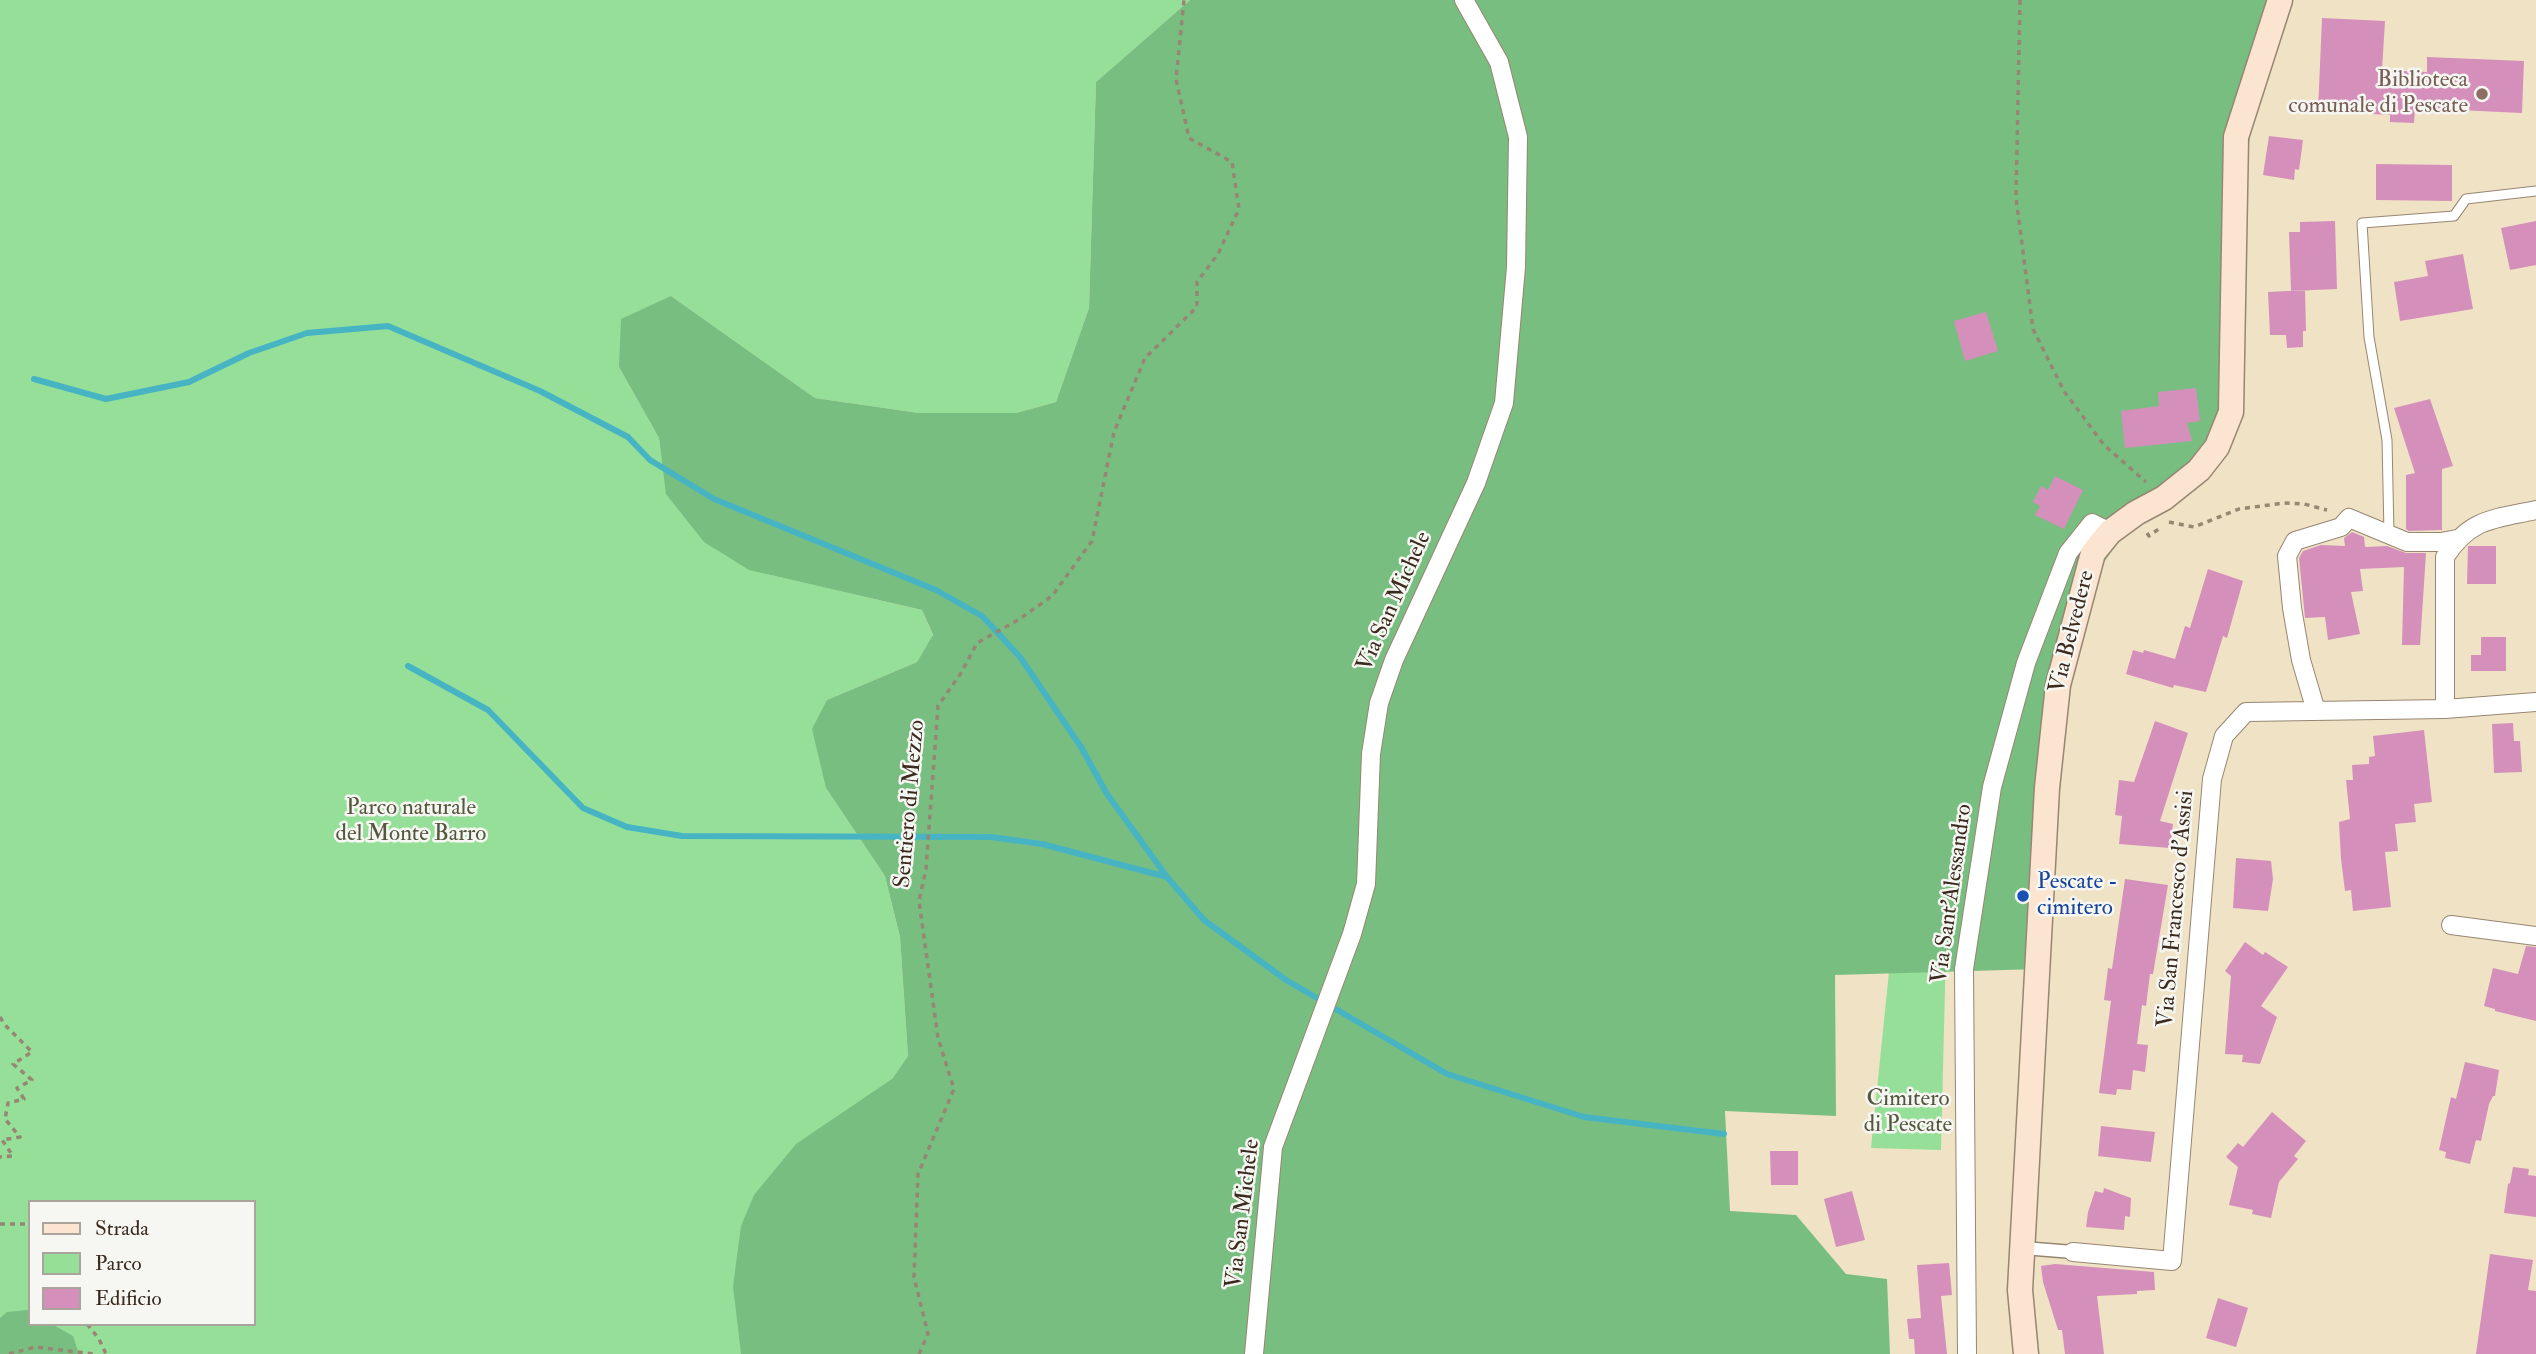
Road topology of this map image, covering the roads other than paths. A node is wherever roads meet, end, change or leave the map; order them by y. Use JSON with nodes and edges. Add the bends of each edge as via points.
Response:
{"nodes":[{"id":1,"x":1464,"y":0,"type":"edge"},
{"id":2,"x":2280,"y":0,"type":"edge"},
{"id":3,"x":2536,"y":191,"type":"edge"},
{"id":4,"x":2536,"y":510,"type":"edge"},
{"id":5,"x":2110,"y":532,"type":"junction"},
{"id":6,"x":2389,"y":534,"type":"junction"},
{"id":7,"x":2457,"y":539,"type":"junction"},
{"id":8,"x":2536,"y":702,"type":"edge"},
{"id":9,"x":2445,"y":709,"type":"junction"},
{"id":10,"x":2316,"y":711,"type":"junction"},
{"id":11,"x":2451,"y":925,"type":"dead end"},
{"id":12,"x":2536,"y":936,"type":"edge"},
{"id":13,"x":2023,"y":1248,"type":"junction"},
{"id":14,"x":2073,"y":1252,"type":"joint"},
{"id":15,"x":1254,"y":1354,"type":"edge"},
{"id":16,"x":1967,"y":1354,"type":"edge"},
{"id":17,"x":2026,"y":1354,"type":"edge"}],
"edges":[{"from":1,"to":15,"type":"street","name":"Via San Michele","via":[[1499,62],[1518,137],[1516,267],[1504,403],[1476,483],[1394,660],[1379,703],[1371,754],[1367,884],[1273,1147]]},
{"from":2,"to":5,"type":"main road","name":"Via Belvedere","via":[[2236,137],[2231,412],[2217,447],[2199,470]]},
{"from":3,"to":6,"type":"lane","via":[[2466,199],[2454,216],[2362,223],[2369,337],[2387,440]]},
{"from":4,"to":7,"type":"street","via":[[2480,522]]},
{"from":5,"to":13,"type":"main road","name":"Via Belvedere","via":[[2093,553],[2058,685],[2047,788]]},
{"from":5,"to":16,"type":"street","name":"Via Sant'Alessandro","via":[[2092,523],[2068,553],[2026,663],[1992,787],[1964,969]]},
{"from":6,"to":7,"type":"street","via":[[2407,542]]},
{"from":6,"to":10,"type":"street","via":[[2349,517],[2341,527],[2295,541],[2287,556],[2301,660]]},
{"from":7,"to":9,"type":"street","via":[[2445,556]]},
{"from":8,"to":9,"type":"street","name":"Via San Francesco d'Assisi"},
{"from":9,"to":10,"type":"street","name":"Via San Francesco d'Assisi"},
{"from":10,"to":14,"type":"street","name":"Via San Francesco d'Assisi","via":[[2246,712],[2224,736],[2212,779],[2172,1261]]},
{"from":11,"to":12,"type":"street"},
{"from":13,"to":14,"type":"street","name":"Via San Francesco d'Assisi"},
{"from":13,"to":17,"type":"main road","name":"Via Belvedere","via":[[2020,1290]]}]}
